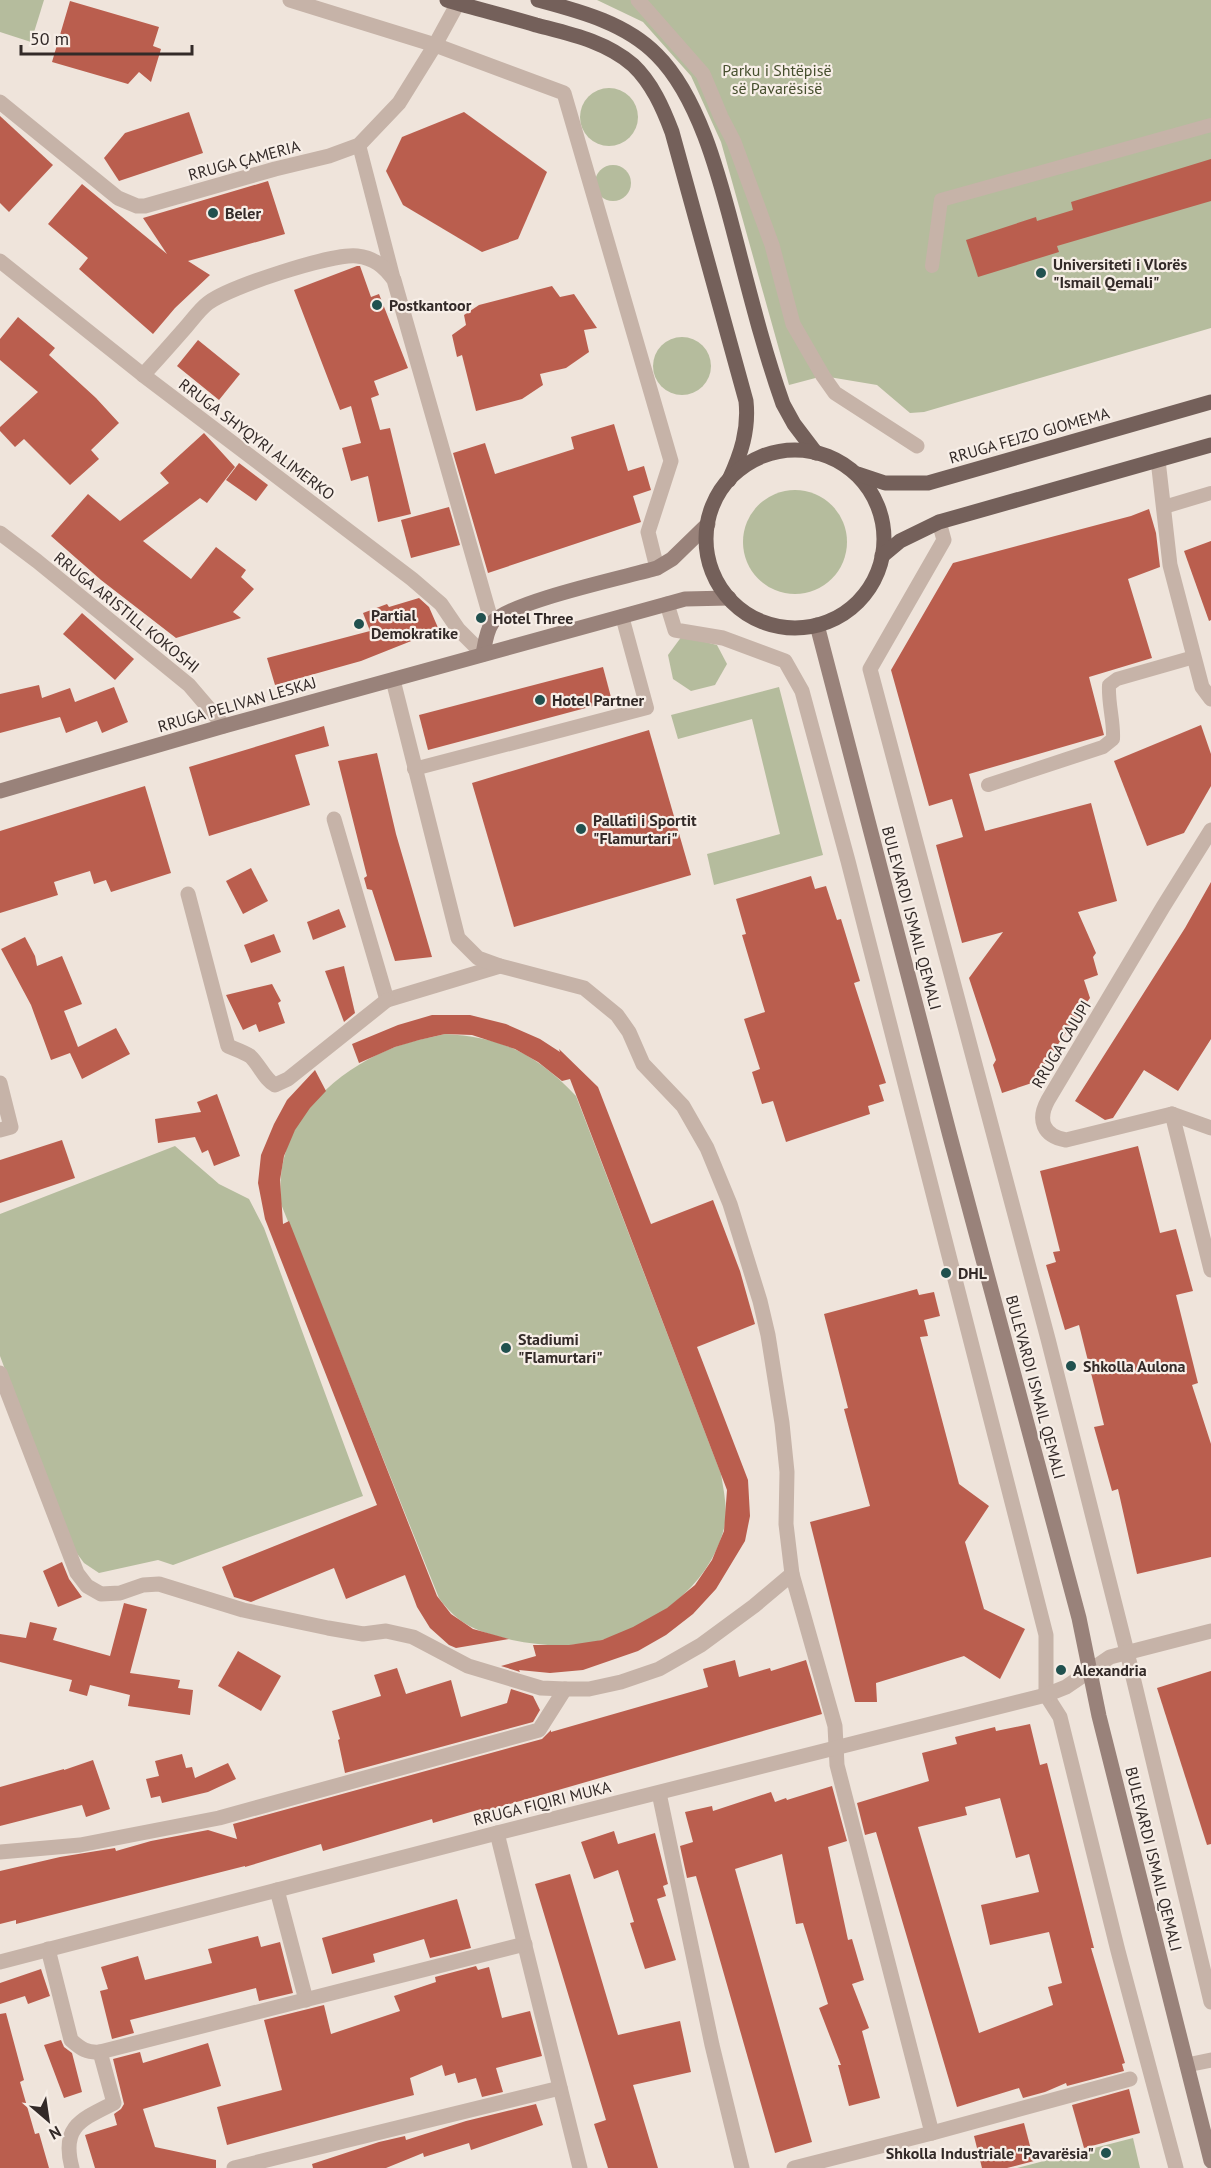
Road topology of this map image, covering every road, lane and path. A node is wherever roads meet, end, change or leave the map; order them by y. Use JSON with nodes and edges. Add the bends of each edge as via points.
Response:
{"nodes":[{"id":1,"x":290,"y":0,"type":"edge"},
{"id":2,"x":538,"y":0,"type":"edge"},
{"id":3,"x":638,"y":0,"type":"edge"},
{"id":4,"x":456,"y":1,"type":"edge"},
{"id":5,"x":435,"y":45,"type":"junction"},
{"id":6,"x":0,"y":102,"type":"edge"},
{"id":7,"x":1211,"y":125,"type":"edge"},
{"id":8,"x":359,"y":145,"type":"junction"},
{"id":9,"x":0,"y":261,"type":"edge"},
{"id":10,"x":932,"y":266,"type":"dead end"},
{"id":11,"x":394,"y":280,"type":"junction"},
{"id":12,"x":143,"y":375,"type":"junction"},
{"id":13,"x":1211,"y":402,"type":"edge"},
{"id":14,"x":1211,"y":445,"type":"edge"},
{"id":15,"x":917,"y":446,"type":"dead end"},
{"id":16,"x":816,"y":453,"type":"junction"},
{"id":17,"x":1158,"y":460,"type":"junction"},
{"id":18,"x":855,"y":474,"type":"junction"},
{"id":19,"x":729,"y":480,"type":"junction"},
{"id":20,"x":1211,"y":493,"type":"edge"},
{"id":21,"x":1164,"y":507,"type":"junction"},
{"id":22,"x":939,"y":522,"type":"junction"},
{"id":23,"x":708,"y":524,"type":"junction"},
{"id":24,"x":0,"y":533,"type":"edge"},
{"id":25,"x":882,"y":556,"type":"junction"},
{"id":26,"x":657,"y":568,"type":"junction"},
{"id":27,"x":729,"y":598,"type":"junction"},
{"id":28,"x":667,"y":604,"type":"junction"},
{"id":29,"x":622,"y":616,"type":"junction"},
{"id":30,"x":492,"y":623,"type":"junction"},
{"id":31,"x":817,"y":625,"type":"junction"},
{"id":32,"x":483,"y":654,"type":"junction"},
{"id":33,"x":1194,"y":657,"type":"junction"},
{"id":34,"x":393,"y":680,"type":"junction"},
{"id":35,"x":1211,"y":699,"type":"edge"},
{"id":36,"x":224,"y":726,"type":"junction"},
{"id":37,"x":414,"y":769,"type":"junction"},
{"id":38,"x":988,"y":785,"type":"dead end"},
{"id":39,"x":0,"y":791,"type":"edge"},
{"id":40,"x":334,"y":819,"type":"dead end"},
{"id":41,"x":1211,"y":830,"type":"edge"},
{"id":42,"x":188,"y":894,"type":"dead end"},
{"id":43,"x":500,"y":966,"type":"junction"},
{"id":44,"x":387,"y":1000,"type":"junction"},
{"id":45,"x":0,"y":1083,"type":"edge"},
{"id":46,"x":1172,"y":1114,"type":"junction"},
{"id":47,"x":6,"y":1128,"type":"edge"},
{"id":48,"x":1211,"y":1128,"type":"edge"},
{"id":49,"x":1178,"y":1136,"type":"junction"},
{"id":50,"x":1211,"y":1270,"type":"edge"},
{"id":51,"x":0,"y":1373,"type":"edge"},
{"id":52,"x":792,"y":1574,"type":"junction"},
{"id":53,"x":1211,"y":1631,"type":"edge"},
{"id":54,"x":1127,"y":1652,"type":"junction"},
{"id":55,"x":1089,"y":1672,"type":"junction"},
{"id":56,"x":565,"y":1689,"type":"junction"},
{"id":57,"x":1046,"y":1695,"type":"junction"},
{"id":58,"x":837,"y":1746,"type":"junction"},
{"id":59,"x":659,"y":1793,"type":"junction"},
{"id":60,"x":497,"y":1833,"type":"junction"},
{"id":61,"x":0,"y":1852,"type":"edge"},
{"id":62,"x":277,"y":1890,"type":"junction"},
{"id":63,"x":525,"y":1944,"type":"junction"},
{"id":64,"x":48,"y":1949,"type":"junction"},
{"id":65,"x":0,"y":1962,"type":"edge"},
{"id":66,"x":306,"y":2000,"type":"junction"},
{"id":67,"x":1211,"y":2002,"type":"edge"},
{"id":68,"x":100,"y":2052,"type":"junction"},
{"id":69,"x":1211,"y":2060,"type":"edge"},
{"id":70,"x":1187,"y":2065,"type":"junction"},
{"id":71,"x":1130,"y":2079,"type":"dead end"},
{"id":72,"x":560,"y":2088,"type":"junction"},
{"id":73,"x":932,"y":2133,"type":"junction"},
{"id":74,"x":1211,"y":2161,"type":"edge"},
{"id":75,"x":72,"y":2168,"type":"edge"},
{"id":76,"x":234,"y":2168,"type":"edge"},
{"id":77,"x":580,"y":2168,"type":"edge"},
{"id":78,"x":742,"y":2168,"type":"edge"},
{"id":79,"x":794,"y":2168,"type":"edge"},
{"id":80,"x":1176,"y":2168,"type":"edge"}],
"edges":[{"from":1,"to":5,"type":"street"},
{"from":2,"to":16,"type":"main road","via":[[622,29],[657,55],[681,89],[721,185],[778,391],[794,424]]},
{"from":3,"to":15,"type":"street","via":[[703,74],[734,142],[772,245],[794,324],[823,376],[836,393]]},
{"from":4,"to":5,"type":"street","name":"RRUGA ÇAMERIA"},
{"from":4,"to":19,"type":"main road","via":[[592,40],[615,51],[634,66],[663,108],[746,401],[744,441]]},
{"from":5,"to":8,"type":"street","name":"RRUGA ÇAMERIA","via":[[399,103]]},
{"from":5,"to":26,"type":"street","via":[[564,93],[671,460],[648,532]]},
{"from":6,"to":8,"type":"street","name":"RRUGA ÇAMERIA","via":[[118,198],[137,207]]},
{"from":7,"to":10,"type":"lane","via":[[941,200]]},
{"from":8,"to":11,"type":"lane"},
{"from":9,"to":12,"type":"street","name":"RRUGA SHYQYRI ALIMERKO"},
{"from":11,"to":12,"type":"street","via":[[375,260],[339,256],[240,286],[206,304]]},
{"from":11,"to":30,"type":"street"},
{"from":12,"to":32,"type":"street","name":"RRUGA SHYQYRI ALIMERKO","via":[[412,579],[441,604],[458,629]]},
{"from":13,"to":18,"type":"main road","name":"RRUGA FEJZO GJOMEMA","via":[[928,483],[885,483]]},
{"from":14,"to":17,"type":"main road"},
{"from":16,"to":18,"type":"main road","via":[[844,464]]},
{"from":16,"to":19,"type":"main road","via":[[769,454]]},
{"from":17,"to":21,"type":"street"},
{"from":17,"to":22,"type":"main road"},
{"from":18,"to":25,"type":"main road","via":[[877,505],[884,530]]},
{"from":19,"to":23,"type":"main road","via":[[715,501]]},
{"from":20,"to":21,"type":"lane"},
{"from":21,"to":33,"type":"street","via":[[1170,565]]},
{"from":22,"to":25,"type":"main road","via":[[900,541]]},
{"from":22,"to":54,"type":"street","via":[[944,540],[870,669]]},
{"from":23,"to":26,"type":"main road"},
{"from":23,"to":27,"type":"main road","via":[[710,563]]},
{"from":24,"to":36,"type":"street","name":"RRUGA ARISTILL KOKOSHI","via":[[189,685]]},
{"from":25,"to":31,"type":"main road","via":[[874,579],[860,600]]},
{"from":26,"to":30,"type":"main road","via":[[534,602],[501,615]]},
{"from":27,"to":28,"type":"main road","name":"RRUGA PELIVAN LESKAJ","via":[[685,599]]},
{"from":27,"to":31,"type":"main road","via":[[747,614],[769,624],[793,628]]},
{"from":28,"to":29,"type":"main road","name":"RRUGA PELIVAN LESKAJ"},
{"from":28,"to":57,"type":"street","via":[[675,630],[723,639],[785,661],[802,691],[1046,1635]]},
{"from":29,"to":32,"type":"main road","name":"RRUGA PELIVAN LESKAJ"},
{"from":29,"to":37,"type":"lane","via":[[647,708]]},
{"from":30,"to":32,"type":"main road"},
{"from":31,"to":55,"type":"main road","name":"BULEVARDI ISMAIL QEMALI","via":[[1079,1618]]},
{"from":32,"to":34,"type":"main road","name":"RRUGA PELIVAN LESKAJ"},
{"from":33,"to":35,"type":"street","via":[[1202,687]]},
{"from":33,"to":38,"type":"lane","via":[[1117,679],[1109,685],[1113,739],[1103,747]]},
{"from":34,"to":36,"type":"main road","name":"RRUGA PELIVAN LESKAJ"},
{"from":34,"to":37,"type":"street"},
{"from":36,"to":39,"type":"main road","name":"RRUGA PELIVAN LESKAJ"},
{"from":37,"to":43,"type":"street","via":[[458,938],[478,958]]},
{"from":40,"to":44,"type":"street"},
{"from":41,"to":46,"type":"street","name":"RRUGA CAJUPI","via":[[1048,1101],[1042,1120],[1055,1138],[1066,1140]]},
{"from":42,"to":44,"type":"street","via":[[228,1046],[248,1055],[270,1083],[275,1085],[288,1079]]},
{"from":43,"to":44,"type":"street"},
{"from":43,"to":52,"type":"street","via":[[584,988],[617,1015],[643,1064],[683,1106],[707,1148],[730,1204],[768,1335],[787,1472],[786,1524]]},
{"from":45,"to":47,"type":"street"},
{"from":46,"to":48,"type":"street"},
{"from":46,"to":49,"type":"street"},
{"from":48,"to":49,"type":"street"},
{"from":49,"to":50,"type":"street"},
{"from":51,"to":56,"type":"street","via":[[77,1573],[87,1586],[101,1594],[159,1584],[243,1610],[328,1628],[363,1634],[386,1630],[412,1637],[468,1666],[541,1688]]},
{"from":52,"to":56,"type":"street","via":[[701,1645],[659,1670],[599,1686]]},
{"from":52,"to":58,"type":"street","via":[[835,1726]]},
{"from":53,"to":54,"type":"street","name":"RRUGA FIQIRI MUKA"},
{"from":54,"to":55,"type":"street","name":"RRUGA FIQIRI MUKA"},
{"from":54,"to":67,"type":"street"},
{"from":55,"to":57,"type":"street","name":"RRUGA FIQIRI MUKA"},
{"from":55,"to":70,"type":"main road","name":"BULEVARDI ISMAIL QEMALI"},
{"from":56,"to":61,"type":"street","via":[[539,1730],[219,1818],[80,1845]]},
{"from":57,"to":58,"type":"street","name":"RRUGA FIQIRI MUKA"},
{"from":57,"to":80,"type":"street","via":[[1060,1717]]},
{"from":58,"to":59,"type":"street","name":"RRUGA FIQIRI MUKA"},
{"from":58,"to":73,"type":"street","via":[[837,1765]]},
{"from":59,"to":60,"type":"street","name":"RRUGA FIQIRI MUKA"},
{"from":59,"to":78,"type":"street"},
{"from":60,"to":62,"type":"street","name":"RRUGA FIQIRI MUKA"},
{"from":60,"to":63,"type":"street"},
{"from":62,"to":64,"type":"street","name":"RRUGA FIQIRI MUKA"},
{"from":62,"to":66,"type":"street"},
{"from":63,"to":66,"type":"street"},
{"from":63,"to":72,"type":"street"},
{"from":64,"to":65,"type":"street","name":"RRUGA FIQIRI MUKA"},
{"from":64,"to":68,"type":"street","via":[[71,2040],[89,2053]]},
{"from":66,"to":68,"type":"street"},
{"from":68,"to":75,"type":"street","via":[[114,2103],[83,2120],[71,2132],[67,2150]]},
{"from":69,"to":70,"type":"street"},
{"from":70,"to":74,"type":"main road","name":"BULEVARDI ISMAIL QEMALI"},
{"from":71,"to":73,"type":"street"},
{"from":72,"to":76,"type":"street"},
{"from":72,"to":77,"type":"street"},
{"from":73,"to":79,"type":"street"}]}
